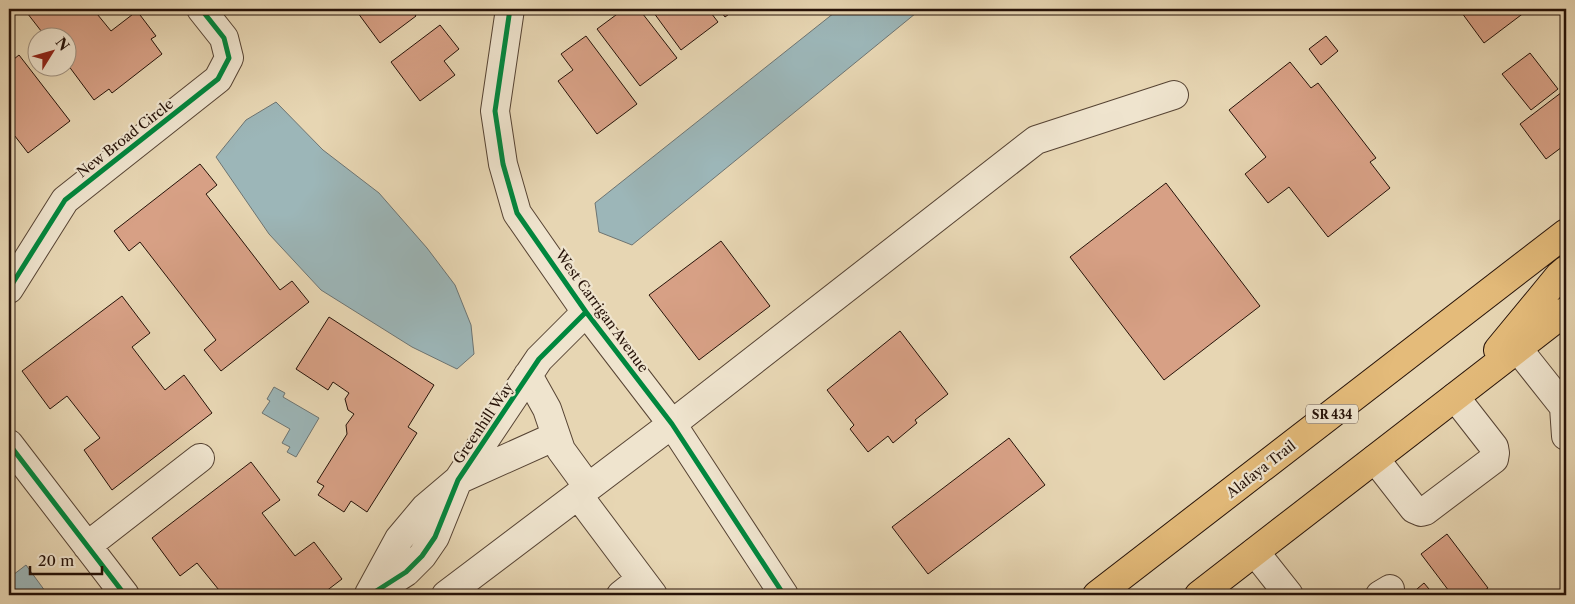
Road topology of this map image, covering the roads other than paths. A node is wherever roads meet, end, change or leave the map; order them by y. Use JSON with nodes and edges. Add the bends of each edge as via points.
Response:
{"nodes":[{"id":1,"x":202,"y":9,"type":"edge"},
{"id":2,"x":510,"y":9,"type":"edge"},
{"id":3,"x":1174,"y":95,"type":"dead end"},
{"id":4,"x":1566,"y":233,"type":"edge"},
{"id":5,"x":1566,"y":270,"type":"edge"},
{"id":6,"x":9,"y":289,"type":"edge"},
{"id":7,"x":1566,"y":311,"type":"edge"},
{"id":8,"x":586,"y":312,"type":"junction"},
{"id":9,"x":1518,"y":349,"type":"junction"},
{"id":10,"x":528,"y":375,"type":"junction"},
{"id":11,"x":1461,"y":393,"type":"junction"},
{"id":12,"x":1565,"y":406,"type":"edge"},
{"id":13,"x":672,"y":424,"type":"junction"},
{"id":14,"x":556,"y":436,"type":"junction"},
{"id":15,"x":1566,"y":436,"type":"edge"},
{"id":16,"x":9,"y":444,"type":"edge"},
{"id":17,"x":200,"y":458,"type":"dead end"},
{"id":18,"x":1375,"y":459,"type":"junction"},
{"id":19,"x":458,"y":480,"type":"junction"},
{"id":20,"x":583,"y":491,"type":"junction"},
{"id":21,"x":87,"y":546,"type":"junction"},
{"id":22,"x":1255,"y":552,"type":"junction"},
{"id":23,"x":638,"y":590,"type":"edge"},
{"id":24,"x":125,"y":595,"type":"edge"},
{"id":25,"x":369,"y":595,"type":"edge"},
{"id":26,"x":446,"y":595,"type":"edge"},
{"id":27,"x":784,"y":595,"type":"edge"},
{"id":28,"x":1097,"y":595,"type":"edge"},
{"id":29,"x":1199,"y":595,"type":"edge"},
{"id":30,"x":1289,"y":595,"type":"edge"}],
"edges":[{"from":1,"to":6,"type":"street","name":"New Broad Circle","via":[[224,38],[228,58],[218,79],[65,200]]},
{"from":2,"to":8,"type":"street","name":"West Carrigan Avenue","via":[[495,111],[503,164],[517,213]]},
{"from":3,"to":13,"type":"street","via":[[1036,140]]},
{"from":4,"to":28,"type":"main road","name":"Alafaya Trail","number":"SR 434"},
{"from":5,"to":11,"type":"main road"},
{"from":7,"to":9,"type":"main road"},
{"from":8,"to":10,"type":"street","name":"Greenhill Way","via":[[539,359]]},
{"from":8,"to":13,"type":"street","name":"West Carrigan Avenue"},
{"from":9,"to":11,"type":"main road"},
{"from":9,"to":12,"type":"street"},
{"from":10,"to":14,"type":"street","via":[[547,409]]},
{"from":10,"to":19,"type":"street","name":"Greenhill Way"},
{"from":11,"to":18,"type":"main road"},
{"from":11,"to":18,"type":"street","via":[[1494,447],[1494,459],[1421,512],[1414,509]]},
{"from":12,"to":15,"type":"street"},
{"from":13,"to":20,"type":"street"},
{"from":13,"to":27,"type":"street","name":"West Carrigan Avenue"},
{"from":14,"to":19,"type":"street"},
{"from":14,"to":20,"type":"street"},
{"from":16,"to":21,"type":"street"},
{"from":17,"to":21,"type":"street"},
{"from":18,"to":22,"type":"main road"},
{"from":19,"to":25,"type":"street","name":"Greenhill Way","via":[[425,508],[399,539]]},
{"from":20,"to":23,"type":"street"},
{"from":20,"to":26,"type":"street"},
{"from":21,"to":24,"type":"street"},
{"from":22,"to":29,"type":"main road"},
{"from":22,"to":30,"type":"street"}]}
